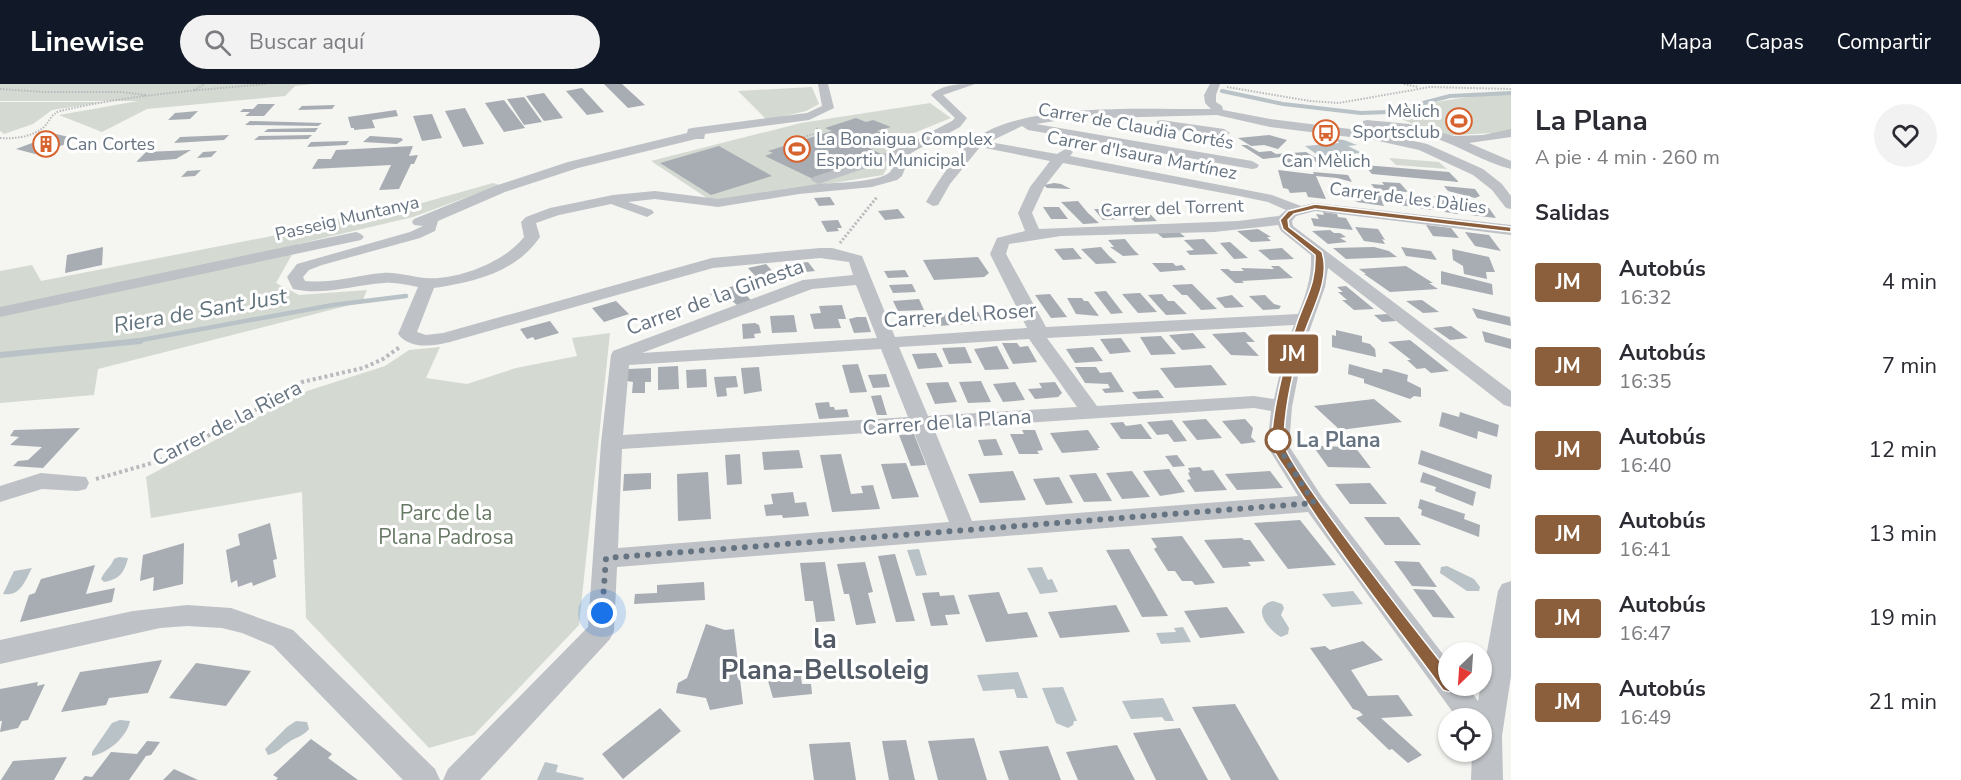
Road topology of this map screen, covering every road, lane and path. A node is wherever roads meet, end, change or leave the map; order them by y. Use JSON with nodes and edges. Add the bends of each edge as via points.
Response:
{"nodes":[{"id":1,"x":204,"y":84,"type":"edge"},
{"id":2,"x":267,"y":84,"type":"edge"},
{"id":3,"x":823,"y":84,"type":"edge"},
{"id":4,"x":1215,"y":84,"type":"edge"},
{"id":5,"x":1404,"y":84,"type":"edge"},
{"id":6,"x":966,"y":87,"type":"edge"},
{"id":7,"x":1231,"y":87,"type":"dead end"},
{"id":8,"x":1424,"y":87,"type":"junction"},
{"id":9,"x":0,"y":89,"type":"edge"},
{"id":10,"x":1511,"y":89,"type":"edge"},
{"id":11,"x":194,"y":90,"type":"junction"},
{"id":12,"x":153,"y":96,"type":"junction"},
{"id":13,"x":1224,"y":111,"type":"junction"},
{"id":14,"x":1105,"y":115,"type":"junction"},
{"id":15,"x":1013,"y":124,"type":"junction"},
{"id":16,"x":1224,"y":133,"type":"dead end"},
{"id":17,"x":1511,"y":133,"type":"edge"},
{"id":18,"x":1085,"y":136,"type":"junction"},
{"id":19,"x":0,"y":138,"type":"edge"},
{"id":20,"x":1452,"y":140,"type":"junction"},
{"id":21,"x":977,"y":143,"type":"junction"},
{"id":22,"x":905,"y":151,"type":"junction"},
{"id":23,"x":1059,"y":159,"type":"junction"},
{"id":24,"x":1252,"y":165,"type":"dead end"},
{"id":25,"x":1511,"y":165,"type":"edge"},
{"id":26,"x":892,"y":177,"type":"junction"},
{"id":27,"x":1487,"y":179,"type":"junction"},
{"id":28,"x":1511,"y":182,"type":"edge"},
{"id":29,"x":749,"y":198,"type":"junction"},
{"id":30,"x":614,"y":199,"type":"junction"},
{"id":31,"x":933,"y":202,"type":"dead end"},
{"id":32,"x":1511,"y":205,"type":"edge"},
{"id":33,"x":1298,"y":210,"type":"junction"},
{"id":34,"x":647,"y":213,"type":"dead end"},
{"id":35,"x":431,"y":219,"type":"junction"},
{"id":36,"x":1284,"y":220,"type":"junction"},
{"id":37,"x":1511,"y":230,"type":"edge"},
{"id":38,"x":1034,"y":234,"type":"junction"},
{"id":39,"x":832,"y":253,"type":"junction"},
{"id":40,"x":1319,"y":254,"type":"junction"},
{"id":41,"x":862,"y":279,"type":"junction"},
{"id":42,"x":427,"y":283,"type":"junction"},
{"id":43,"x":0,"y":312,"type":"edge"},
{"id":44,"x":1303,"y":319,"type":"junction"},
{"id":45,"x":1034,"y":333,"type":"junction"},
{"id":46,"x":413,"y":338,"type":"junction"},
{"id":47,"x":888,"y":343,"type":"junction"},
{"id":48,"x":620,"y":358,"type":"junction"},
{"id":49,"x":1511,"y":401,"type":"edge"},
{"id":50,"x":1282,"y":407,"type":"junction"},
{"id":51,"x":1092,"y":413,"type":"junction"},
{"id":52,"x":922,"y":423,"type":"junction"},
{"id":53,"x":612,"y":443,"type":"junction"},
{"id":54,"x":78,"y":483,"type":"joint"},
{"id":55,"x":0,"y":494,"type":"edge"},
{"id":56,"x":1314,"y":503,"type":"junction"},
{"id":57,"x":964,"y":529,"type":"junction"},
{"id":58,"x":606,"y":558,"type":"junction"},
{"id":59,"x":1511,"y":591,"type":"edge"},
{"id":60,"x":0,"y":652,"type":"edge"},
{"id":61,"x":1466,"y":708,"type":"edge"},
{"id":62,"x":1485,"y":708,"type":"edge"},
{"id":63,"x":1485,"y":762,"type":"edge"},
{"id":64,"x":424,"y":780,"type":"edge"},
{"id":65,"x":459,"y":780,"type":"edge"},
{"id":66,"x":1487,"y":780,"type":"edge"}],
"edges":[{"from":1,"to":11,"type":"path"},
{"from":2,"to":11,"type":"path"},
{"from":3,"to":35,"type":"street","name":"Passeig Muntanya","via":[[828,108],[809,116],[702,134],[573,165],[500,189]]},
{"from":4,"to":13,"type":"street","via":[[1211,104]]},
{"from":5,"to":8,"type":"path"},
{"from":6,"to":22,"type":"street","via":[[937,95],[960,120]]},
{"from":7,"to":8,"type":"path","via":[[1333,103]]},
{"from":8,"to":10,"type":"path"},
{"from":9,"to":12,"type":"path","via":[[43,94],[120,92]]},
{"from":11,"to":12,"type":"path"},
{"from":12,"to":19,"type":"path","via":[[57,112],[30,135]]},
{"from":13,"to":14,"type":"street"},
{"from":13,"to":20,"type":"street","via":[[1255,109],[1324,121],[1400,125]]},
{"from":13,"to":27,"type":"street","via":[[1270,123],[1374,136],[1423,147],[1452,158]]},
{"from":14,"to":15,"type":"street","via":[[1067,115]]},
{"from":14,"to":16,"type":"street"},
{"from":14,"to":18,"type":"street"},
{"from":15,"to":18,"type":"street","name":"Carrer de Claudia Cortés"},
{"from":15,"to":21,"type":"street"},
{"from":17,"to":20,"type":"street"},
{"from":18,"to":23,"type":"street"},
{"from":18,"to":24,"type":"street","name":"Carrer de Claudia Cortés"},
{"from":20,"to":25,"type":"street","via":[[1491,160]]},
{"from":21,"to":23,"type":"street","name":"Carrer d'Isaura Martínez"},
{"from":21,"to":31,"type":"street"},
{"from":22,"to":26,"type":"street","via":[[900,170]]},
{"from":22,"to":29,"type":"street","via":[[810,182],[754,188]]},
{"from":23,"to":33,"type":"street","name":"Carrer d'Isaura Martínez","via":[[1259,196]]},
{"from":23,"to":38,"type":"street","via":[[1038,184],[1025,213]]},
{"from":26,"to":29,"type":"street","via":[[861,185]]},
{"from":26,"to":39,"type":"path"},
{"from":27,"to":28,"type":"street"},
{"from":27,"to":32,"type":"street"},
{"from":29,"to":30,"type":"street","via":[[709,203],[655,195]]},
{"from":30,"to":34,"type":"street"},
{"from":30,"to":42,"type":"street","via":[[539,216],[528,222],[532,237],[509,260],[459,278]]},
{"from":33,"to":36,"type":"street"},
{"from":33,"to":37,"type":"street","name":"Carrer de les Dàlies","via":[[1328,208]]},
{"from":35,"to":42,"type":"street","via":[[430,228],[415,236],[316,262],[303,267],[295,277],[299,285],[316,288],[382,278]]},
{"from":35,"to":43,"type":"street","name":"Passeig Muntanya"},
{"from":36,"to":38,"type":"street","name":"Carrer del Torrent"},
{"from":36,"to":40,"type":"street","via":[[1286,228]]},
{"from":38,"to":45,"type":"street","name":"Carrer del Torrent","via":[[1002,241],[998,254],[1038,326]]},
{"from":39,"to":41,"type":"street","via":[[856,259]]},
{"from":39,"to":46,"type":"street","via":[[712,263],[472,331],[424,341]]},
{"from":40,"to":44,"type":"street","via":[[1317,287]]},
{"from":40,"to":49,"type":"street"},
{"from":41,"to":47,"type":"street"},
{"from":41,"to":48,"type":"street","name":"Carrer de la Ginesta","via":[[809,284]]},
{"from":42,"to":46,"type":"street","via":[[407,334]]},
{"from":44,"to":45,"type":"street","name":"Carrer del Roser"},
{"from":44,"to":50,"type":"street"},
{"from":45,"to":47,"type":"street","name":"Carrer del Roser"},
{"from":45,"to":51,"type":"street"},
{"from":46,"to":54,"type":"path","name":"Carrer de la Riera","via":[[363,368],[302,382],[159,461]]},
{"from":47,"to":48,"type":"street","name":"Carrer del Roser"},
{"from":47,"to":52,"type":"street"},
{"from":48,"to":53,"type":"street"},
{"from":50,"to":51,"type":"street","name":"Carrer de la Plana","via":[[1254,402]]},
{"from":50,"to":56,"type":"street","via":[[1278,446]]},
{"from":51,"to":52,"type":"street","name":"Carrer de la Plana"},
{"from":52,"to":53,"type":"street","name":"Carrer de la Plana"},
{"from":52,"to":57,"type":"street"},
{"from":53,"to":58,"type":"street"},
{"from":54,"to":55,"type":"street","via":[[40,481]]},
{"from":56,"to":57,"type":"street"},
{"from":56,"to":61,"type":"street"},
{"from":57,"to":58,"type":"street"},
{"from":58,"to":65,"type":"street","via":[[601,631]]},
{"from":59,"to":62,"type":"street"},
{"from":60,"to":64,"type":"street","via":[[174,615],[216,616],[258,628],[284,638]]},
{"from":63,"to":66,"type":"street"}]}
